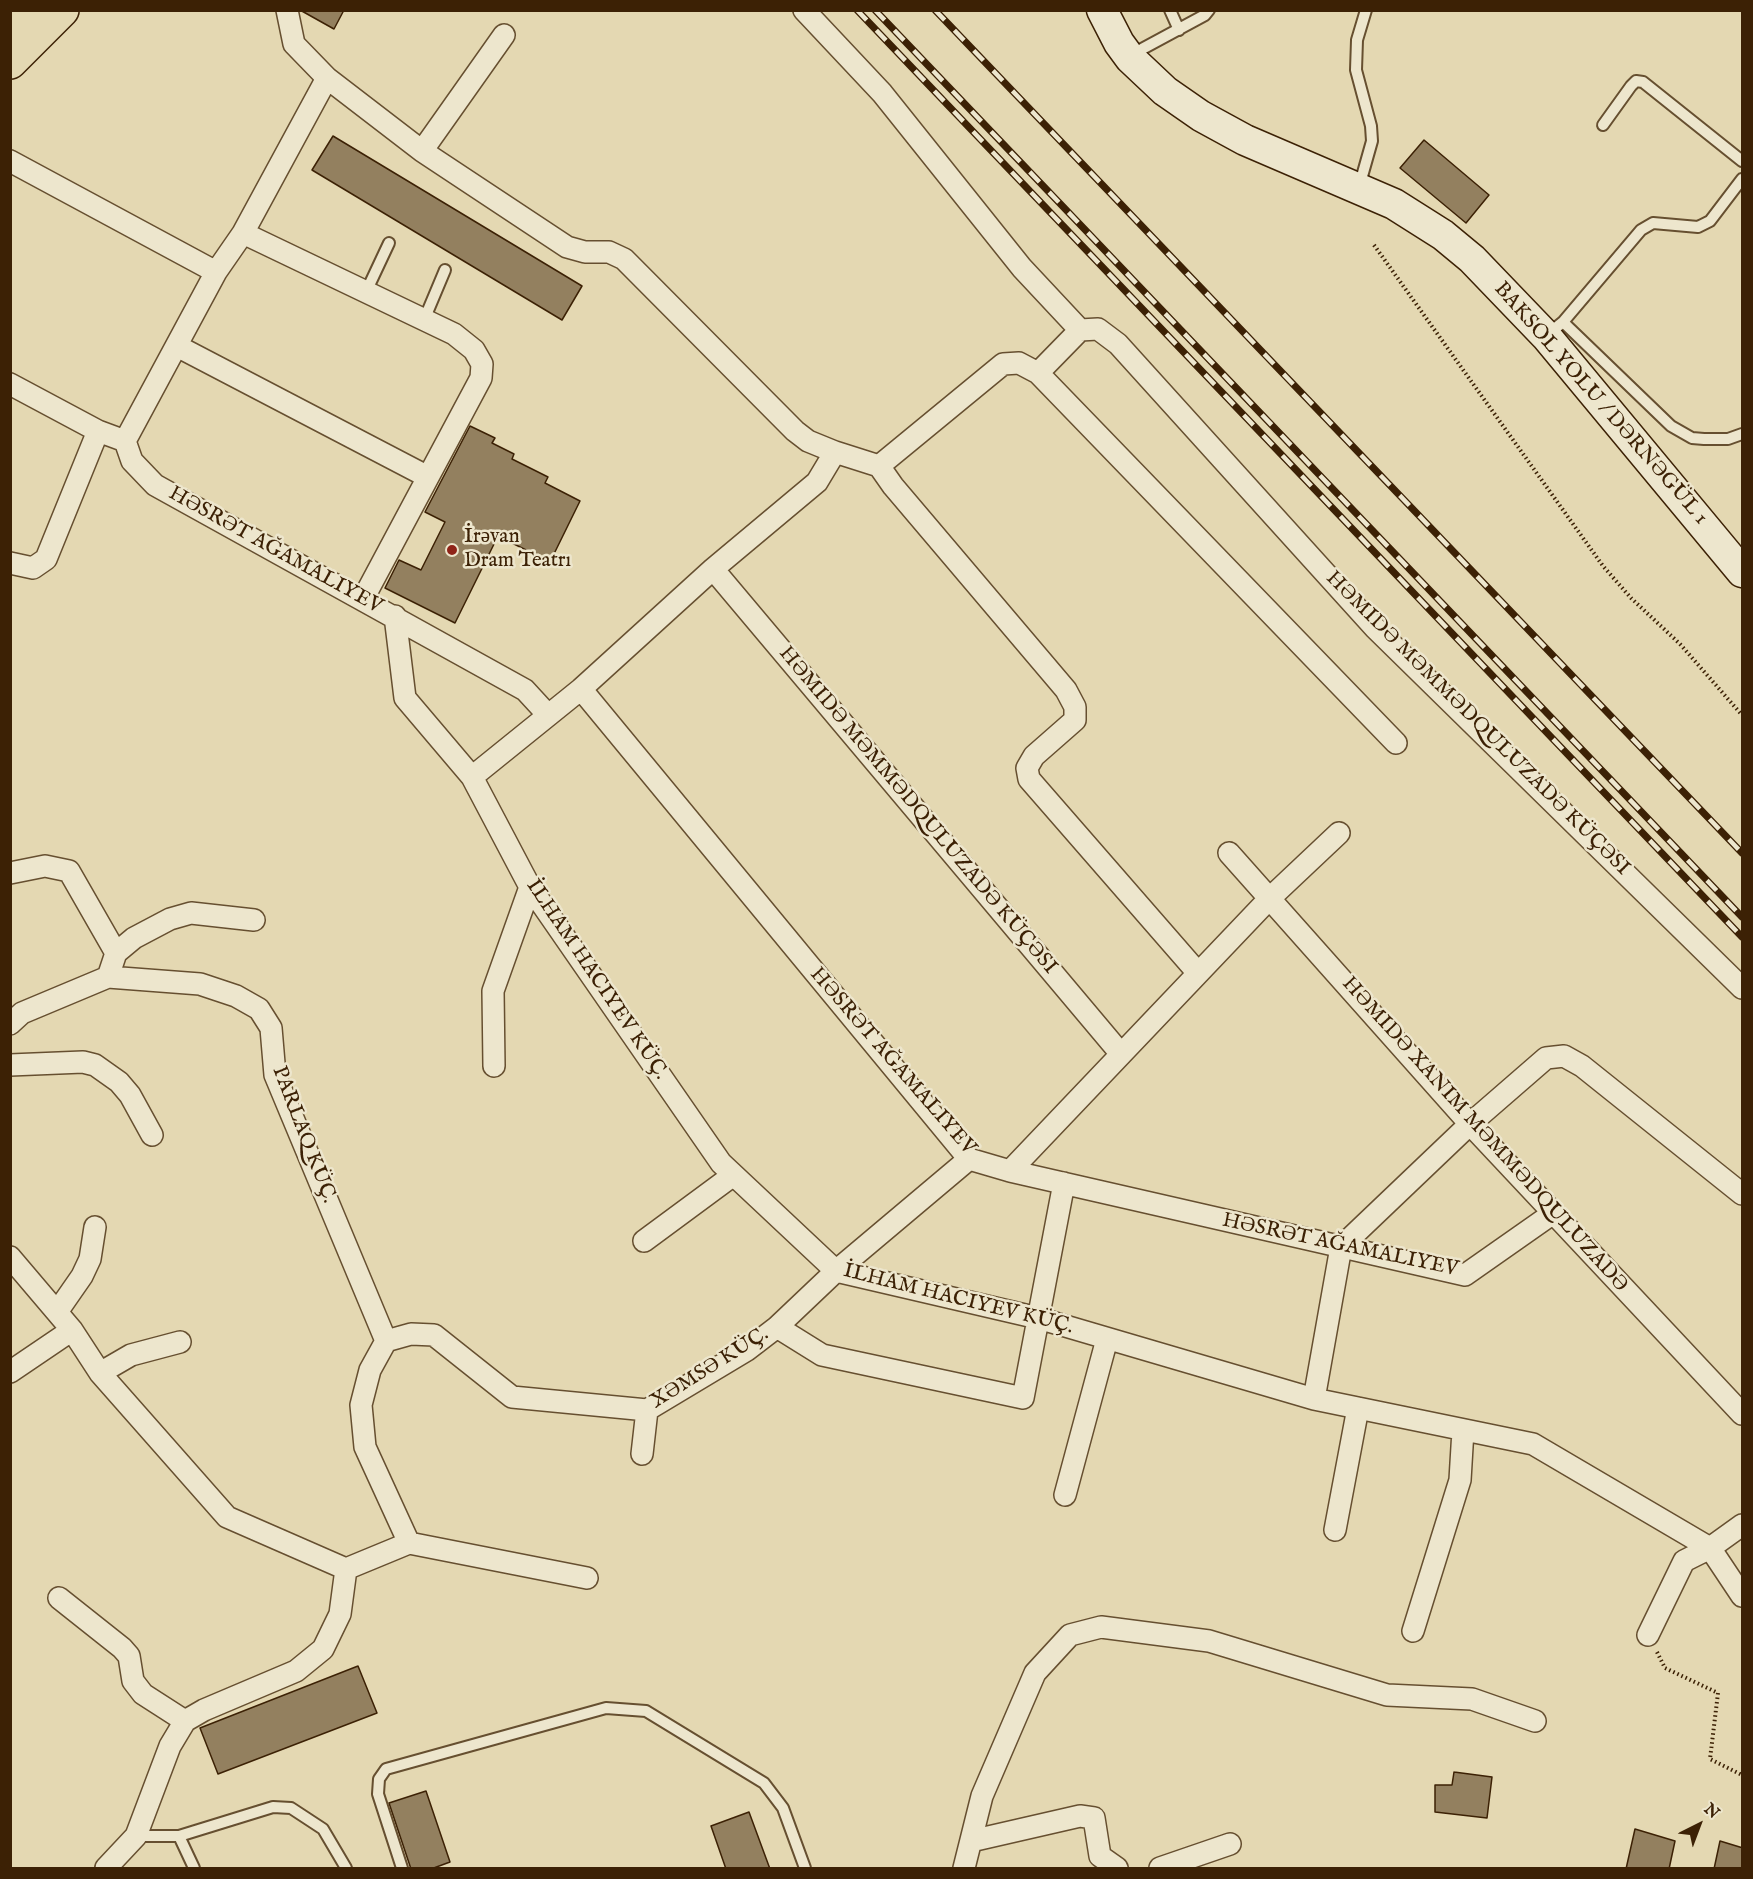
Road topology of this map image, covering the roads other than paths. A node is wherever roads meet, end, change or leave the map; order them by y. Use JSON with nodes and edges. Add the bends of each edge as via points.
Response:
{"nodes":[{"id":1,"x":26,"y":10,"type":"edge"},
{"id":2,"x":62,"y":10,"type":"edge"},
{"id":3,"x":287,"y":10,"type":"edge"},
{"id":4,"x":804,"y":10,"type":"edge"},
{"id":5,"x":1102,"y":10,"type":"edge"},
{"id":6,"x":1120,"y":10,"type":"edge"},
{"id":7,"x":1170,"y":10,"type":"edge"},
{"id":8,"x":1209,"y":10,"type":"edge"},
{"id":9,"x":1366,"y":10,"type":"edge"},
{"id":10,"x":10,"y":26,"type":"edge"},
{"id":11,"x":1179,"y":30,"type":"junction"},
{"id":12,"x":504,"y":35,"type":"dead end"},
{"id":13,"x":1142,"y":49,"type":"junction"},
{"id":14,"x":10,"y":62,"type":"edge"},
{"id":15,"x":327,"y":78,"type":"junction"},
{"id":16,"x":1191,"y":109,"type":"junction"},
{"id":17,"x":1603,"y":125,"type":"dead end"},
{"id":18,"x":422,"y":151,"type":"junction"},
{"id":19,"x":10,"y":161,"type":"edge"},
{"id":20,"x":1743,"y":161,"type":"edge"},
{"id":21,"x":1743,"y":179,"type":"edge"},
{"id":22,"x":1358,"y":188,"type":"junction"},
{"id":23,"x":243,"y":233,"type":"junction"},
{"id":24,"x":389,"y":243,"type":"dead end"},
{"id":25,"x":446,"y":270,"type":"dead end"},
{"id":26,"x":216,"y":272,"type":"junction"},
{"id":27,"x":366,"y":292,"type":"junction"},
{"id":28,"x":424,"y":320,"type":"junction"},
{"id":29,"x":1555,"y":329,"type":"junction"},
{"id":30,"x":1080,"y":330,"type":"junction"},
{"id":31,"x":177,"y":346,"type":"junction"},
{"id":32,"x":1038,"y":374,"type":"junction"},
{"id":33,"x":10,"y":384,"type":"edge"},
{"id":34,"x":98,"y":431,"type":"junction"},
{"id":35,"x":1743,"y":434,"type":"edge"},
{"id":36,"x":125,"y":441,"type":"junction"},
{"id":37,"x":835,"y":453,"type":"junction"},
{"id":38,"x":879,"y":466,"type":"junction"},
{"id":39,"x":428,"y":477,"type":"junction"},
{"id":40,"x":10,"y":563,"type":"edge"},
{"id":41,"x":713,"y":569,"type":"junction"},
{"id":42,"x":1743,"y":572,"type":"edge"},
{"id":43,"x":363,"y":598,"type":"junction"},
{"id":44,"x":395,"y":616,"type":"junction"},
{"id":45,"x":581,"y":689,"type":"junction"},
{"id":46,"x":548,"y":715,"type":"junction"},
{"id":47,"x":1396,"y":743,"type":"dead end"},
{"id":48,"x":472,"y":777,"type":"junction"},
{"id":49,"x":1340,"y":832,"type":"dead end"},
{"id":50,"x":1229,"y":853,"type":"dead end"},
{"id":51,"x":10,"y":873,"type":"edge"},
{"id":52,"x":530,"y":887,"type":"junction"},
{"id":53,"x":1269,"y":898,"type":"junction"},
{"id":54,"x":254,"y":920,"type":"dead end"},
{"id":55,"x":116,"y":953,"type":"junction"},
{"id":56,"x":1198,"y":973,"type":"junction"},
{"id":57,"x":108,"y":977,"type":"junction"},
{"id":58,"x":1743,"y":988,"type":"edge"},
{"id":59,"x":10,"y":1024,"type":"edge"},
{"id":60,"x":1121,"y":1054,"type":"junction"},
{"id":61,"x":10,"y":1065,"type":"edge"},
{"id":62,"x":494,"y":1066,"type":"dead end"},
{"id":63,"x":1470,"y":1124,"type":"junction"},
{"id":64,"x":152,"y":1135,"type":"dead end"},
{"id":65,"x":969,"y":1159,"type":"junction"},
{"id":66,"x":1010,"y":1171,"type":"junction"},
{"id":67,"x":732,"y":1176,"type":"junction"},
{"id":68,"x":1064,"y":1184,"type":"junction"},
{"id":69,"x":1743,"y":1194,"type":"edge"},
{"id":70,"x":1552,"y":1214,"type":"junction"},
{"id":71,"x":95,"y":1227,"type":"dead end"},
{"id":72,"x":644,"y":1241,"type":"dead end"},
{"id":73,"x":1341,"y":1247,"type":"junction"},
{"id":74,"x":10,"y":1257,"type":"edge"},
{"id":75,"x":836,"y":1271,"type":"junction"},
{"id":76,"x":57,"y":1312,"type":"junction"},
{"id":77,"x":1038,"y":1318,"type":"junction"},
{"id":78,"x":777,"y":1327,"type":"junction"},
{"id":79,"x":72,"y":1330,"type":"junction"},
{"id":80,"x":1107,"y":1339,"type":"junction"},
{"id":81,"x":386,"y":1341,"type":"junction"},
{"id":82,"x":180,"y":1342,"type":"dead end"},
{"id":83,"x":10,"y":1372,"type":"edge"},
{"id":84,"x":100,"y":1373,"type":"junction"},
{"id":85,"x":1314,"y":1399,"type":"junction"},
{"id":86,"x":1358,"y":1408,"type":"junction"},
{"id":87,"x":647,"y":1410,"type":"junction"},
{"id":88,"x":1743,"y":1414,"type":"edge"},
{"id":89,"x":1463,"y":1430,"type":"junction"},
{"id":90,"x":642,"y":1454,"type":"dead end"},
{"id":91,"x":1065,"y":1496,"type":"dead end"},
{"id":92,"x":1743,"y":1525,"type":"edge"},
{"id":93,"x":1335,"y":1530,"type":"dead end"},
{"id":94,"x":409,"y":1544,"type":"junction"},
{"id":95,"x":1710,"y":1548,"type":"junction"},
{"id":96,"x":346,"y":1569,"type":"junction"},
{"id":97,"x":587,"y":1578,"type":"dead end"},
{"id":98,"x":1743,"y":1596,"type":"edge"},
{"id":99,"x":59,"y":1598,"type":"dead end"},
{"id":100,"x":1413,"y":1631,"type":"dead end"},
{"id":101,"x":1648,"y":1635,"type":"road end"},
{"id":102,"x":185,"y":1721,"type":"junction"},
{"id":103,"x":1535,"y":1721,"type":"dead end"},
{"id":104,"x":136,"y":1836,"type":"junction"},
{"id":105,"x":179,"y":1836,"type":"junction"},
{"id":106,"x":971,"y":1841,"type":"junction"},
{"id":107,"x":1230,"y":1844,"type":"dead end"},
{"id":108,"x":106,"y":1869,"type":"edge"},
{"id":109,"x":194,"y":1869,"type":"edge"},
{"id":110,"x":346,"y":1869,"type":"edge"},
{"id":111,"x":402,"y":1869,"type":"edge"},
{"id":112,"x":805,"y":1869,"type":"edge"},
{"id":113,"x":964,"y":1869,"type":"edge"},
{"id":114,"x":1117,"y":1869,"type":"edge"},
{"id":115,"x":1160,"y":1869,"type":"edge"}],
"edges":[{"from":1,"to":10,"type":"main road"},
{"from":2,"to":14,"type":"main road"},
{"from":3,"to":15,"type":"street","via":[[294,44]]},
{"from":4,"to":30,"type":"street","via":[[882,93],[1022,268]]},
{"from":5,"to":16,"type":"main road","via":[[1130,58],[1148,77]]},
{"from":6,"to":13,"type":"main road"},
{"from":7,"to":11,"type":"lane"},
{"from":8,"to":11,"type":"lane"},
{"from":9,"to":22,"type":"lane","via":[[1357,40],[1356,70],[1372,141]]},
{"from":11,"to":13,"type":"lane"},
{"from":12,"to":18,"type":"street"},
{"from":13,"to":16,"type":"main road"},
{"from":15,"to":18,"type":"street"},
{"from":15,"to":23,"type":"street"},
{"from":16,"to":22,"type":"main road","name":"BAKSOL YOLU / DƏRNƏGÜL 1","via":[[1245,140]]},
{"from":17,"to":20,"type":"lane","via":[[1631,86],[1636,81],[1643,82]]},
{"from":18,"to":37,"type":"street","via":[[567,247],[609,252],[624,259],[795,431]]},
{"from":19,"to":26,"type":"street"},
{"from":21,"to":29,"type":"lane","via":[[1710,221],[1698,227],[1653,223],[1641,230]]},
{"from":22,"to":29,"type":"main road","name":"BAKSOL YOLU / DƏRNƏGÜL 1","via":[[1394,204],[1443,235]]},
{"from":23,"to":26,"type":"street"},
{"from":23,"to":27,"type":"street"},
{"from":24,"to":27,"type":"lane"},
{"from":25,"to":28,"type":"lane"},
{"from":26,"to":31,"type":"street"},
{"from":27,"to":28,"type":"street"},
{"from":28,"to":39,"type":"street","via":[[453,334],[474,350],[482,364],[481,378]]},
{"from":29,"to":35,"type":"lane","via":[[1671,426],[1692,438],[1728,440]]},
{"from":29,"to":42,"type":"main road","name":"BAKSOL YOLU / DƏRNƏGÜL 1"},
{"from":30,"to":32,"type":"street"},
{"from":30,"to":58,"type":"street","name":"HƏMIDƏ MƏMMƏDQULUZADƏ KÜÇƏSI","via":[[1098,329],[1118,344],[1375,628]]},
{"from":31,"to":36,"type":"street"},
{"from":31,"to":39,"type":"street"},
{"from":32,"to":38,"type":"street","via":[[1019,363],[1003,364]]},
{"from":32,"to":47,"type":"street"},
{"from":33,"to":34,"type":"street"},
{"from":34,"to":36,"type":"street"},
{"from":34,"to":40,"type":"street","via":[[46,559],[33,568]]},
{"from":36,"to":43,"type":"street","via":[[132,461],[155,485]]},
{"from":37,"to":38,"type":"street"},
{"from":37,"to":41,"type":"street","via":[[817,482]]},
{"from":38,"to":56,"type":"street","via":[[1066,690],[1075,707],[1075,720],[1034,756],[1027,768],[1029,779]]},
{"from":39,"to":43,"type":"street"},
{"from":41,"to":45,"type":"street"},
{"from":41,"to":60,"type":"street","name":"HƏMIDƏ MƏMMƏDQULUZADƏ KÜÇƏSI"},
{"from":43,"to":44,"type":"street"},
{"from":44,"to":46,"type":"street","via":[[525,690]]},
{"from":44,"to":48,"type":"street","via":[[405,698]]},
{"from":45,"to":46,"type":"street"},
{"from":45,"to":65,"type":"street"},
{"from":46,"to":48,"type":"street"},
{"from":48,"to":52,"type":"street"},
{"from":49,"to":53,"type":"street"},
{"from":50,"to":53,"type":"street"},
{"from":51,"to":55,"type":"street","via":[[45,866],[69,871]]},
{"from":52,"to":62,"type":"street","via":[[493,992]]},
{"from":52,"to":67,"type":"street"},
{"from":53,"to":56,"type":"street"},
{"from":53,"to":63,"type":"street"},
{"from":54,"to":55,"type":"street","via":[[191,913],[134,938]]},
{"from":55,"to":57,"type":"street"},
{"from":56,"to":60,"type":"street"},
{"from":57,"to":59,"type":"street","name":"PARLAQ KÜÇ.","via":[[22,1013]]},
{"from":57,"to":81,"type":"street","name":"PARLAQ KÜÇ.","via":[[200,984],[236,996],[259,1010],[271,1028],[275,1076]]},
{"from":60,"to":66,"type":"street"},
{"from":61,"to":64,"type":"street","via":[[94,1065],[124,1089]]},
{"from":63,"to":69,"type":"street","via":[[1546,1058],[1564,1056],[1582,1065]]},
{"from":63,"to":70,"type":"street"},
{"from":63,"to":73,"type":"street"},
{"from":65,"to":66,"type":"street"},
{"from":65,"to":75,"type":"street","name":"XƏMSƏ KÜÇ."},
{"from":66,"to":68,"type":"street"},
{"from":67,"to":72,"type":"street"},
{"from":67,"to":75,"type":"street"},
{"from":68,"to":73,"type":"street"},
{"from":68,"to":77,"type":"street"},
{"from":70,"to":73,"type":"street","via":[[1465,1275]]},
{"from":70,"to":88,"type":"street"},
{"from":71,"to":76,"type":"street","via":[[90,1259]]},
{"from":73,"to":85,"type":"street"},
{"from":74,"to":76,"type":"street"},
{"from":75,"to":77,"type":"street"},
{"from":75,"to":78,"type":"street","name":"XƏMSƏ KÜÇ."},
{"from":76,"to":79,"type":"street"},
{"from":77,"to":78,"type":"street","via":[[1023,1398],[822,1355]]},
{"from":77,"to":80,"type":"street"},
{"from":78,"to":87,"type":"street","name":"XƏMSƏ KÜÇ.","via":[[747,1350]]},
{"from":79,"to":83,"type":"street"},
{"from":79,"to":84,"type":"street"},
{"from":80,"to":85,"type":"street"},
{"from":80,"to":91,"type":"street"},
{"from":81,"to":87,"type":"street","name":"XƏMSƏ KÜÇ.","via":[[411,1334],[434,1335],[512,1397]]},
{"from":81,"to":94,"type":"street","via":[[370,1370],[362,1405],[365,1447]]},
{"from":82,"to":84,"type":"street","via":[[130,1355]]},
{"from":84,"to":96,"type":"street","via":[[227,1517]]},
{"from":85,"to":86,"type":"street"},
{"from":86,"to":89,"type":"street"},
{"from":86,"to":93,"type":"street"},
{"from":87,"to":90,"type":"street"},
{"from":89,"to":95,"type":"street","via":[[1533,1444]]},
{"from":89,"to":100,"type":"street","via":[[1460,1480]]},
{"from":92,"to":95,"type":"street"},
{"from":94,"to":96,"type":"street"},
{"from":94,"to":97,"type":"street"},
{"from":95,"to":98,"type":"street"},
{"from":95,"to":101,"type":"street","via":[[1684,1562]]},
{"from":96,"to":102,"type":"street","via":[[340,1614],[323,1650],[296,1671]]},
{"from":99,"to":102,"type":"street","via":[[122,1648],[129,1656],[133,1681],[143,1694]]},
{"from":102,"to":104,"type":"street","via":[[170,1746]]},
{"from":103,"to":106,"type":"street","via":[[1472,1699],[1387,1695],[1209,1641],[1101,1627],[1070,1635],[1035,1673],[982,1796]]},
{"from":104,"to":105,"type":"lane"},
{"from":104,"to":108,"type":"street"},
{"from":105,"to":109,"type":"lane"},
{"from":105,"to":110,"type":"lane","via":[[273,1807],[291,1808],[323,1829]]},
{"from":106,"to":113,"type":"street"},
{"from":106,"to":114,"type":"street","via":[[1080,1816],[1094,1818],[1100,1856]]},
{"from":107,"to":115,"type":"street"},
{"from":111,"to":112,"type":"lane","via":[[378,1794],[379,1779],[387,1769],[606,1708],[646,1711],[764,1783],[783,1808]]}]}
